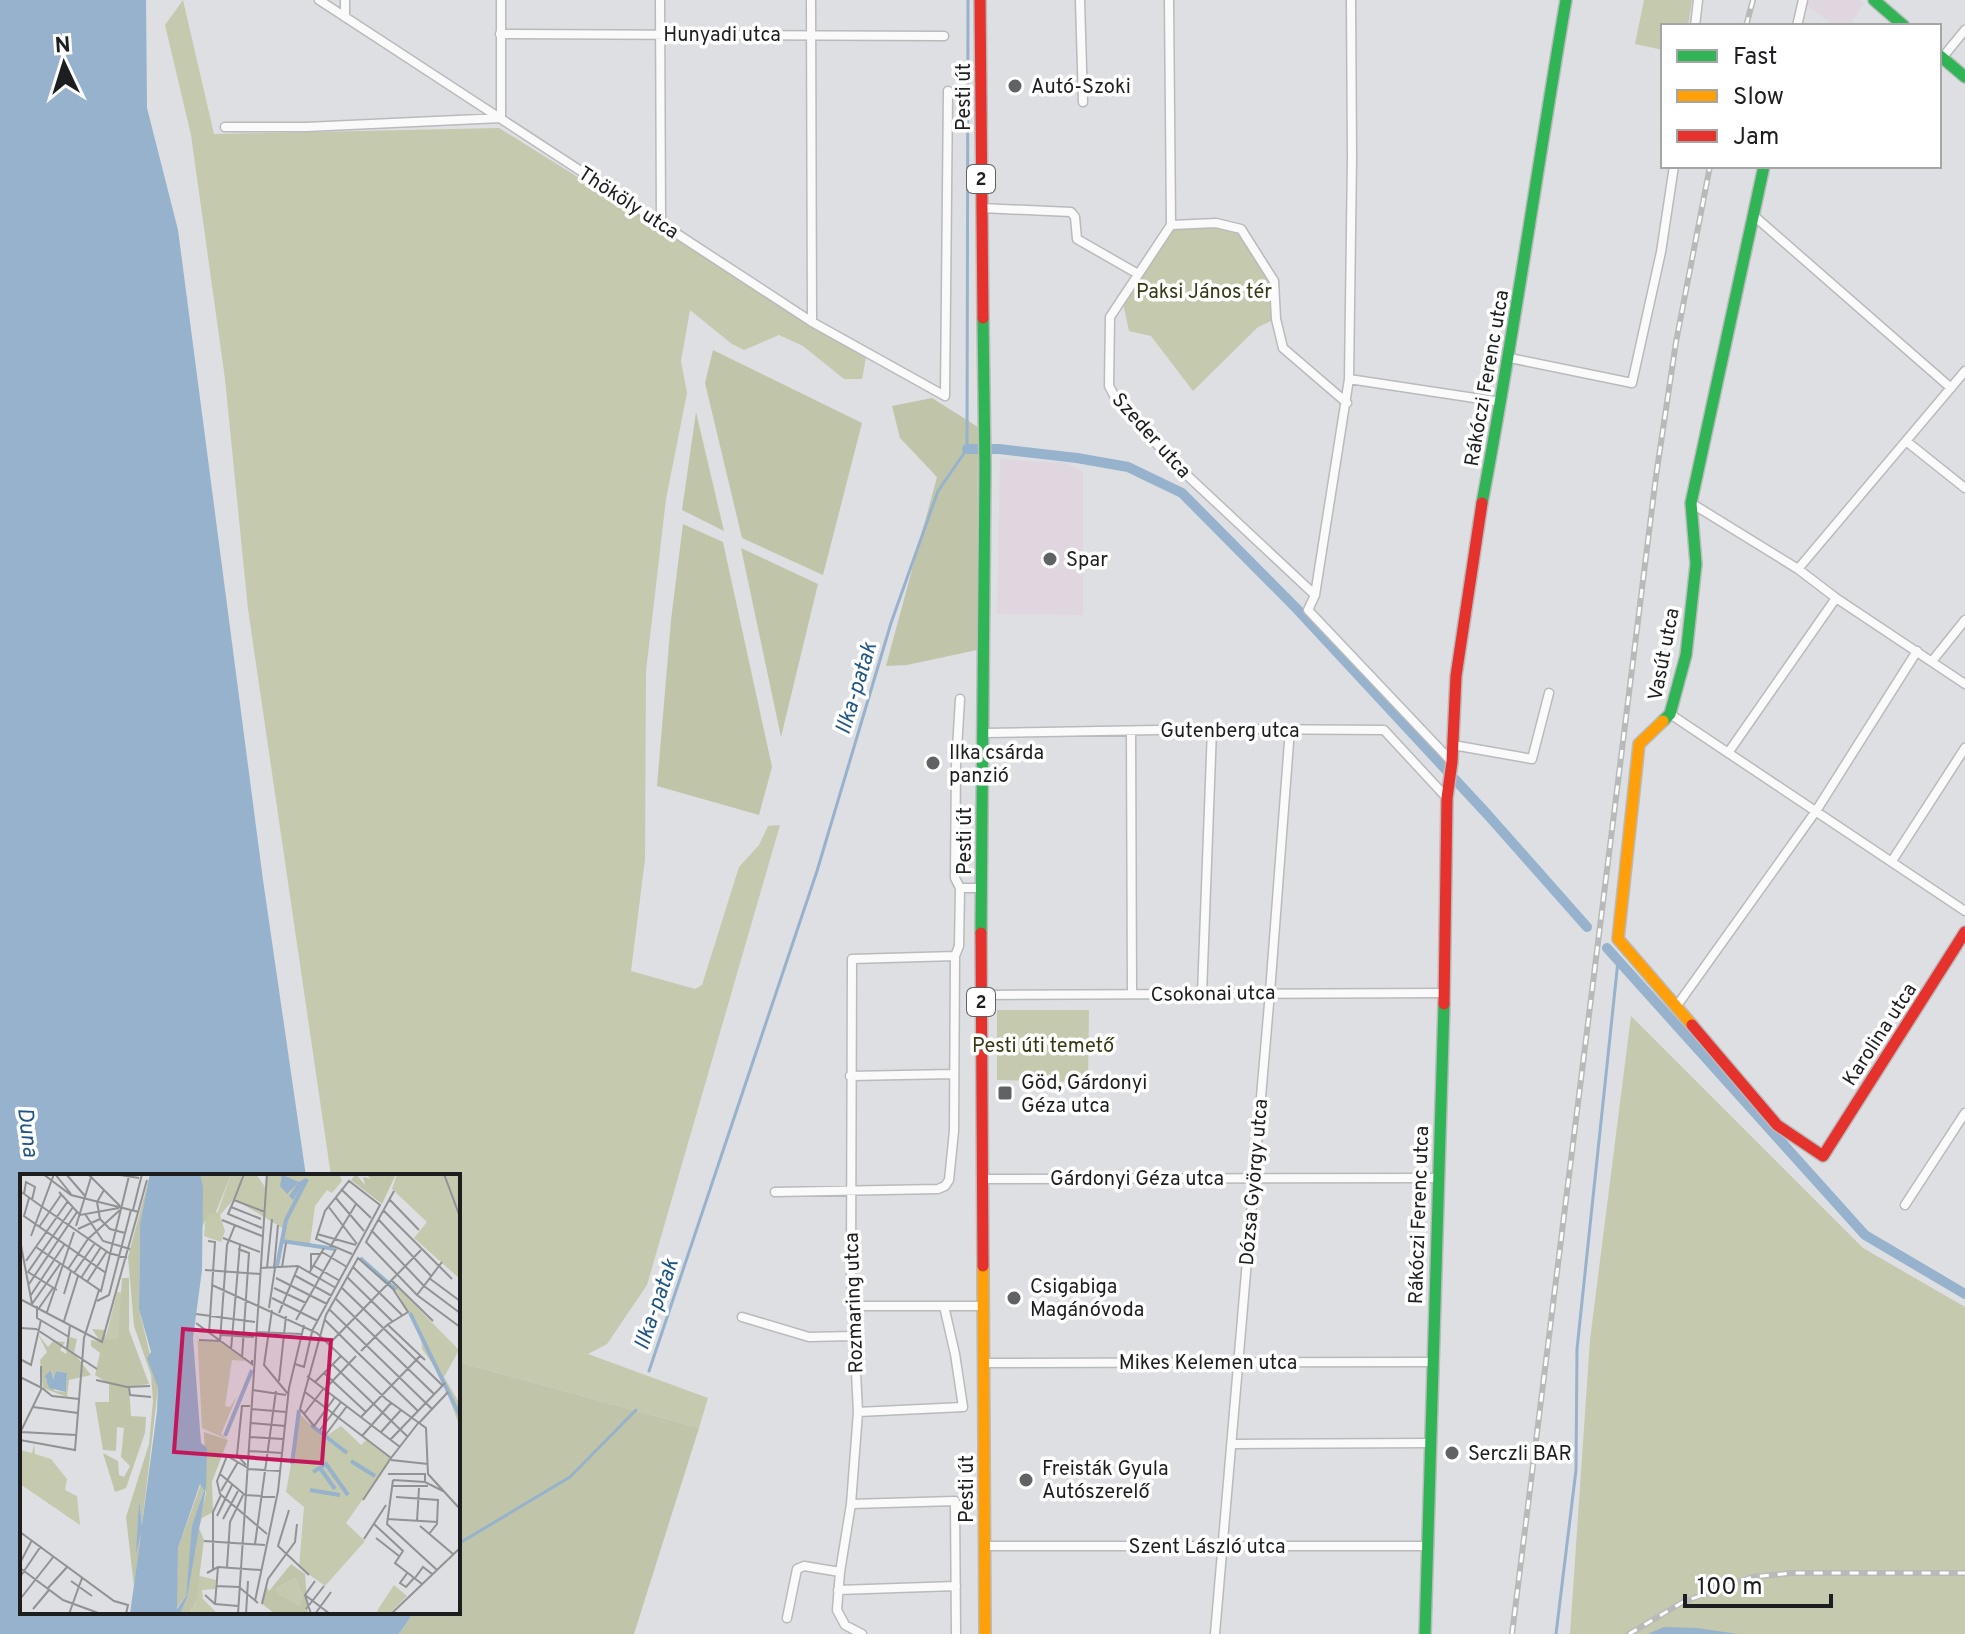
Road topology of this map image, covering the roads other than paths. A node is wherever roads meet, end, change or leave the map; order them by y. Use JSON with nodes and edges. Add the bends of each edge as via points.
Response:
{"nodes":[{"id":1,"x":319,"y":0,"type":"edge"},
{"id":2,"x":345,"y":0,"type":"edge"},
{"id":3,"x":501,"y":0,"type":"edge"},
{"id":4,"x":660,"y":0,"type":"edge"},
{"id":5,"x":811,"y":0,"type":"edge"},
{"id":6,"x":980,"y":0,"type":"edge"},
{"id":7,"x":1080,"y":0,"type":"edge"},
{"id":8,"x":1169,"y":0,"type":"edge"},
{"id":9,"x":1351,"y":0,"type":"edge"},
{"id":10,"x":1566,"y":0,"type":"edge"},
{"id":11,"x":1698,"y":0,"type":"edge"},
{"id":12,"x":1803,"y":0,"type":"edge"},
{"id":13,"x":1874,"y":0,"type":"edge"},
{"id":14,"x":345,"y":17,"type":"junction"},
{"id":15,"x":1695,"y":24,"type":"edge"},
{"id":16,"x":1797,"y":24,"type":"edge"},
{"id":17,"x":1902,"y":24,"type":"edge"},
{"id":18,"x":1965,"y":30,"type":"edge"},
{"id":19,"x":500,"y":34,"type":"junction"},
{"id":20,"x":661,"y":34,"type":"junction"},
{"id":21,"x":811,"y":35,"type":"junction"},
{"id":22,"x":944,"y":36,"type":"dead end"},
{"id":23,"x":1941,"y":56,"type":"edge"},
{"id":24,"x":1965,"y":77,"type":"edge"},
{"id":25,"x":948,"y":91,"type":"dead end"},
{"id":26,"x":1083,"y":102,"type":"dead end"},
{"id":27,"x":501,"y":118,"type":"junction"},
{"id":28,"x":225,"y":127,"type":"dead end"},
{"id":29,"x":1674,"y":168,"type":"edge"},
{"id":30,"x":1764,"y":168,"type":"edge"},
{"id":31,"x":981,"y":208,"type":"junction"},
{"id":32,"x":1753,"y":215,"type":"junction"},
{"id":33,"x":661,"y":223,"type":"junction"},
{"id":34,"x":1171,"y":225,"type":"junction"},
{"id":35,"x":1138,"y":274,"type":"junction"},
{"id":36,"x":812,"y":322,"type":"junction"},
{"id":37,"x":1510,"y":358,"type":"junction"},
{"id":38,"x":1965,"y":371,"type":"edge"},
{"id":39,"x":1349,"y":379,"type":"junction"},
{"id":40,"x":1951,"y":388,"type":"junction"},
{"id":41,"x":1501,"y":402,"type":"junction"},
{"id":42,"x":1347,"y":403,"type":"junction"},
{"id":43,"x":1906,"y":441,"type":"junction"},
{"id":44,"x":1965,"y":488,"type":"edge"},
{"id":45,"x":1691,"y":503,"type":"junction"},
{"id":46,"x":1798,"y":569,"type":"junction"},
{"id":47,"x":1315,"y":595,"type":"junction"},
{"id":48,"x":1836,"y":598,"type":"junction"},
{"id":49,"x":1965,"y":620,"type":"edge"},
{"id":50,"x":1917,"y":651,"type":"junction"},
{"id":51,"x":1933,"y":660,"type":"junction"},
{"id":52,"x":1965,"y":684,"type":"edge"},
{"id":53,"x":1549,"y":693,"type":"dead end"},
{"id":54,"x":960,"y":699,"type":"dead end"},
{"id":55,"x":1670,"y":714,"type":"junction"},
{"id":56,"x":1212,"y":729,"type":"junction"},
{"id":57,"x":1290,"y":729,"type":"junction"},
{"id":58,"x":1131,"y":731,"type":"junction"},
{"id":59,"x":983,"y":733,"type":"junction"},
{"id":60,"x":1453,"y":745,"type":"junction"},
{"id":61,"x":1965,"y":748,"type":"edge"},
{"id":62,"x":1728,"y":753,"type":"junction"},
{"id":63,"x":1452,"y":762,"type":"junction"},
{"id":64,"x":1447,"y":798,"type":"junction"},
{"id":65,"x":1816,"y":811,"type":"junction"},
{"id":66,"x":1892,"y":861,"type":"junction"},
{"id":67,"x":960,"y":888,"type":"junction"},
{"id":68,"x":982,"y":888,"type":"junction"},
{"id":69,"x":1965,"y":911,"type":"edge"},
{"id":70,"x":1965,"y":932,"type":"edge"},
{"id":71,"x":955,"y":956,"type":"junction"},
{"id":72,"x":1270,"y":992,"type":"junction"},
{"id":73,"x":1444,"y":993,"type":"junction"},
{"id":74,"x":1132,"y":994,"type":"junction"},
{"id":75,"x":1202,"y":994,"type":"junction"},
{"id":76,"x":981,"y":995,"type":"junction"},
{"id":77,"x":1676,"y":1007,"type":"junction"},
{"id":78,"x":954,"y":1074,"type":"junction"},
{"id":79,"x":850,"y":1076,"type":"junction"},
{"id":80,"x":1965,"y":1113,"type":"edge"},
{"id":81,"x":1823,"y":1156,"type":"joint"},
{"id":82,"x":1253,"y":1178,"type":"junction"},
{"id":83,"x":1437,"y":1178,"type":"junction"},
{"id":84,"x":982,"y":1179,"type":"junction"},
{"id":85,"x":775,"y":1192,"type":"dead end"},
{"id":86,"x":850,"y":1192,"type":"junction"},
{"id":87,"x":1905,"y":1205,"type":"dead end"},
{"id":88,"x":852,"y":1306,"type":"junction"},
{"id":89,"x":944,"y":1306,"type":"junction"},
{"id":90,"x":983,"y":1306,"type":"junction"},
{"id":91,"x":742,"y":1317,"type":"dead end"},
{"id":92,"x":853,"y":1336,"type":"junction"},
{"id":93,"x":1239,"y":1362,"type":"junction"},
{"id":94,"x":1432,"y":1362,"type":"junction"},
{"id":95,"x":984,"y":1363,"type":"junction"},
{"id":96,"x":858,"y":1412,"type":"junction"},
{"id":97,"x":1430,"y":1443,"type":"junction"},
{"id":98,"x":1233,"y":1444,"type":"junction"},
{"id":99,"x":851,"y":1504,"type":"junction"},
{"id":100,"x":985,"y":1546,"type":"junction"},
{"id":101,"x":1224,"y":1546,"type":"junction"},
{"id":102,"x":1429,"y":1546,"type":"junction"},
{"id":103,"x":840,"y":1572,"type":"junction"},
{"id":104,"x":956,"y":1586,"type":"junction"},
{"id":105,"x":838,"y":1590,"type":"junction"},
{"id":106,"x":787,"y":1618,"type":"dead end"},
{"id":107,"x":862,"y":1634,"type":"edge"},
{"id":108,"x":956,"y":1634,"type":"edge"},
{"id":109,"x":985,"y":1634,"type":"edge"},
{"id":110,"x":1215,"y":1634,"type":"edge"},
{"id":111,"x":1425,"y":1634,"type":"edge"}],
"edges":[{"from":1,"to":14,"type":"street","name":"Thököly utca"},
{"from":2,"to":14,"type":"street"},
{"from":3,"to":19,"type":"street"},
{"from":4,"to":20,"type":"street"},
{"from":5,"to":21,"type":"street"},
{"from":6,"to":31,"type":"street","name":"Pesti út","number":"2"},
{"from":7,"to":26,"type":"street"},
{"from":8,"to":34,"type":"street"},
{"from":9,"to":39,"type":"street"},
{"from":10,"to":37,"type":"street","name":"Rákóczi Ferenc utca"},
{"from":11,"to":15,"type":"street"},
{"from":12,"to":16,"type":"street"},
{"from":13,"to":17,"type":"street"},
{"from":14,"to":27,"type":"street","name":"Thököly utca"},
{"from":18,"to":23,"type":"street"},
{"from":19,"to":20,"type":"street","name":"Hunyadi utca"},
{"from":19,"to":27,"type":"street"},
{"from":20,"to":21,"type":"street","name":"Hunyadi utca"},
{"from":20,"to":33,"type":"street"},
{"from":21,"to":22,"type":"street","name":"Hunyadi utca"},
{"from":21,"to":36,"type":"street"},
{"from":23,"to":24,"type":"street"},
{"from":25,"to":36,"type":"street","name":"Thököly utca","via":[[945,396]]},
{"from":27,"to":28,"type":"street"},
{"from":27,"to":33,"type":"street","name":"Thököly utca"},
{"from":29,"to":37,"type":"street","via":[[1632,383]]},
{"from":30,"to":32,"type":"street","name":"Vasút utca"},
{"from":31,"to":35,"type":"street","via":[[1071,212],[1077,239]]},
{"from":31,"to":59,"type":"street","name":"Pesti út","number":"2"},
{"from":32,"to":40,"type":"street"},
{"from":32,"to":45,"type":"street","name":"Vasút utca"},
{"from":33,"to":36,"type":"street","name":"Thököly utca"},
{"from":34,"to":35,"type":"street","name":"Szeder utca"},
{"from":34,"to":42,"type":"street","via":[[1216,223],[1241,229],[1274,281],[1283,348]]},
{"from":35,"to":47,"type":"street","name":"Szeder utca","via":[[1110,317],[1110,392],[1175,464]]},
{"from":37,"to":41,"type":"street","name":"Rákóczi Ferenc utca"},
{"from":38,"to":40,"type":"street"},
{"from":39,"to":41,"type":"street"},
{"from":39,"to":42,"type":"street"},
{"from":40,"to":43,"type":"street"},
{"from":41,"to":60,"type":"street","name":"Rákóczi Ferenc utca","via":[[1466,595]]},
{"from":42,"to":47,"type":"street"},
{"from":43,"to":44,"type":"street"},
{"from":43,"to":46,"type":"street"},
{"from":45,"to":46,"type":"street"},
{"from":45,"to":55,"type":"street","name":"Vasút utca","via":[[1696,564],[1686,655]]},
{"from":46,"to":48,"type":"street"},
{"from":47,"to":63,"type":"street","via":[[1308,610]]},
{"from":48,"to":50,"type":"street"},
{"from":48,"to":62,"type":"street"},
{"from":49,"to":51,"type":"street"},
{"from":50,"to":51,"type":"street"},
{"from":50,"to":65,"type":"street"},
{"from":51,"to":52,"type":"street"},
{"from":53,"to":60,"type":"street","via":[[1532,759]]},
{"from":54,"to":67,"type":"street","name":"Pesti út","via":[[955,878]]},
{"from":55,"to":62,"type":"street"},
{"from":55,"to":77,"type":"street","name":"Vasút utca","via":[[1639,744],[1618,939]]},
{"from":56,"to":57,"type":"street","name":"Gutenberg utca"},
{"from":56,"to":58,"type":"street","name":"Gutenberg utca"},
{"from":56,"to":75,"type":"street"},
{"from":57,"to":64,"type":"street","name":"Gutenberg utca","via":[[1384,730]]},
{"from":57,"to":72,"type":"street","name":"Dózsa György utca"},
{"from":58,"to":59,"type":"street","name":"Gutenberg utca"},
{"from":58,"to":74,"type":"street"},
{"from":59,"to":68,"type":"street","name":"Pesti út","number":"2"},
{"from":60,"to":63,"type":"street","name":"Rákóczi Ferenc utca"},
{"from":61,"to":66,"type":"street"},
{"from":62,"to":65,"type":"street"},
{"from":63,"to":64,"type":"street","name":"Rákóczi Ferenc utca"},
{"from":64,"to":73,"type":"street","name":"Rákóczi Ferenc utca"},
{"from":65,"to":66,"type":"street"},
{"from":65,"to":77,"type":"street"},
{"from":66,"to":69,"type":"street"},
{"from":67,"to":68,"type":"street"},
{"from":67,"to":71,"type":"street","name":"Pesti út"},
{"from":68,"to":76,"type":"street","name":"Pesti út","number":"2"},
{"from":70,"to":81,"type":"street","name":"Karolina utca"},
{"from":71,"to":78,"type":"street","name":"Pesti út"},
{"from":71,"to":79,"type":"street","name":"Rozmaring utca","via":[[852,959]]},
{"from":72,"to":73,"type":"street","name":"Csokonai utca"},
{"from":72,"to":75,"type":"street","name":"Csokonai utca"},
{"from":72,"to":82,"type":"street","name":"Dózsa György utca"},
{"from":73,"to":83,"type":"street","name":"Rákóczi Ferenc utca"},
{"from":74,"to":75,"type":"street","name":"Csokonai utca"},
{"from":74,"to":76,"type":"street","name":"Csokonai utca"},
{"from":76,"to":84,"type":"street","name":"Pesti út","number":"2"},
{"from":77,"to":81,"type":"street","name":"Vasút utca","via":[[1777,1125]]},
{"from":78,"to":79,"type":"street"},
{"from":78,"to":86,"type":"street","name":"Pesti út","via":[[954,1131],[945,1186]]},
{"from":79,"to":86,"type":"street","name":"Rozmaring utca"},
{"from":80,"to":87,"type":"street"},
{"from":82,"to":83,"type":"street","name":"Gárdonyi Géza utca"},
{"from":82,"to":84,"type":"street","name":"Gárdonyi Géza utca"},
{"from":82,"to":93,"type":"street","name":"Dózsa György utca"},
{"from":83,"to":94,"type":"street","name":"Rákóczi Ferenc utca"},
{"from":84,"to":90,"type":"street","name":"Pesti út","number":"2"},
{"from":85,"to":86,"type":"street"},
{"from":86,"to":88,"type":"street","name":"Rozmaring utca"},
{"from":88,"to":89,"type":"street"},
{"from":88,"to":92,"type":"street","name":"Rozmaring utca"},
{"from":89,"to":90,"type":"street"},
{"from":89,"to":96,"type":"street","via":[[963,1407]]},
{"from":90,"to":95,"type":"street","name":"Pesti út","number":"2"},
{"from":91,"to":92,"type":"street","via":[[809,1337]]},
{"from":92,"to":96,"type":"street","name":"Rozmaring utca"},
{"from":93,"to":94,"type":"street","name":"Mikes Kelemen utca"},
{"from":93,"to":95,"type":"street","name":"Mikes Kelemen utca"},
{"from":93,"to":98,"type":"street","name":"Dózsa György utca"},
{"from":94,"to":97,"type":"street","name":"Rákóczi Ferenc utca"},
{"from":95,"to":100,"type":"street","name":"Pesti út","number":"2"},
{"from":96,"to":99,"type":"street","name":"Rozmaring utca"},
{"from":97,"to":98,"type":"street"},
{"from":97,"to":102,"type":"street","name":"Rákóczi Ferenc utca"},
{"from":98,"to":101,"type":"street","name":"Dózsa György utca"},
{"from":99,"to":103,"type":"street","name":"Rozmaring utca"},
{"from":99,"to":104,"type":"street","name":"Pesti út","via":[[955,1501]]},
{"from":100,"to":101,"type":"street","name":"Szent László utca"},
{"from":100,"to":109,"type":"street","name":"Pesti út","number":"2"},
{"from":101,"to":102,"type":"street","name":"Szent László utca"},
{"from":101,"to":110,"type":"street","name":"Dózsa György utca"},
{"from":102,"to":111,"type":"street","name":"Rákóczi Ferenc utca"},
{"from":103,"to":105,"type":"street","name":"Rozmaring utca"},
{"from":103,"to":106,"type":"street","via":[[797,1569]]},
{"from":104,"to":105,"type":"street"},
{"from":104,"to":108,"type":"street","name":"Pesti út"},
{"from":105,"to":107,"type":"street","name":"Rozmaring utca","via":[[840,1620]]}]}
